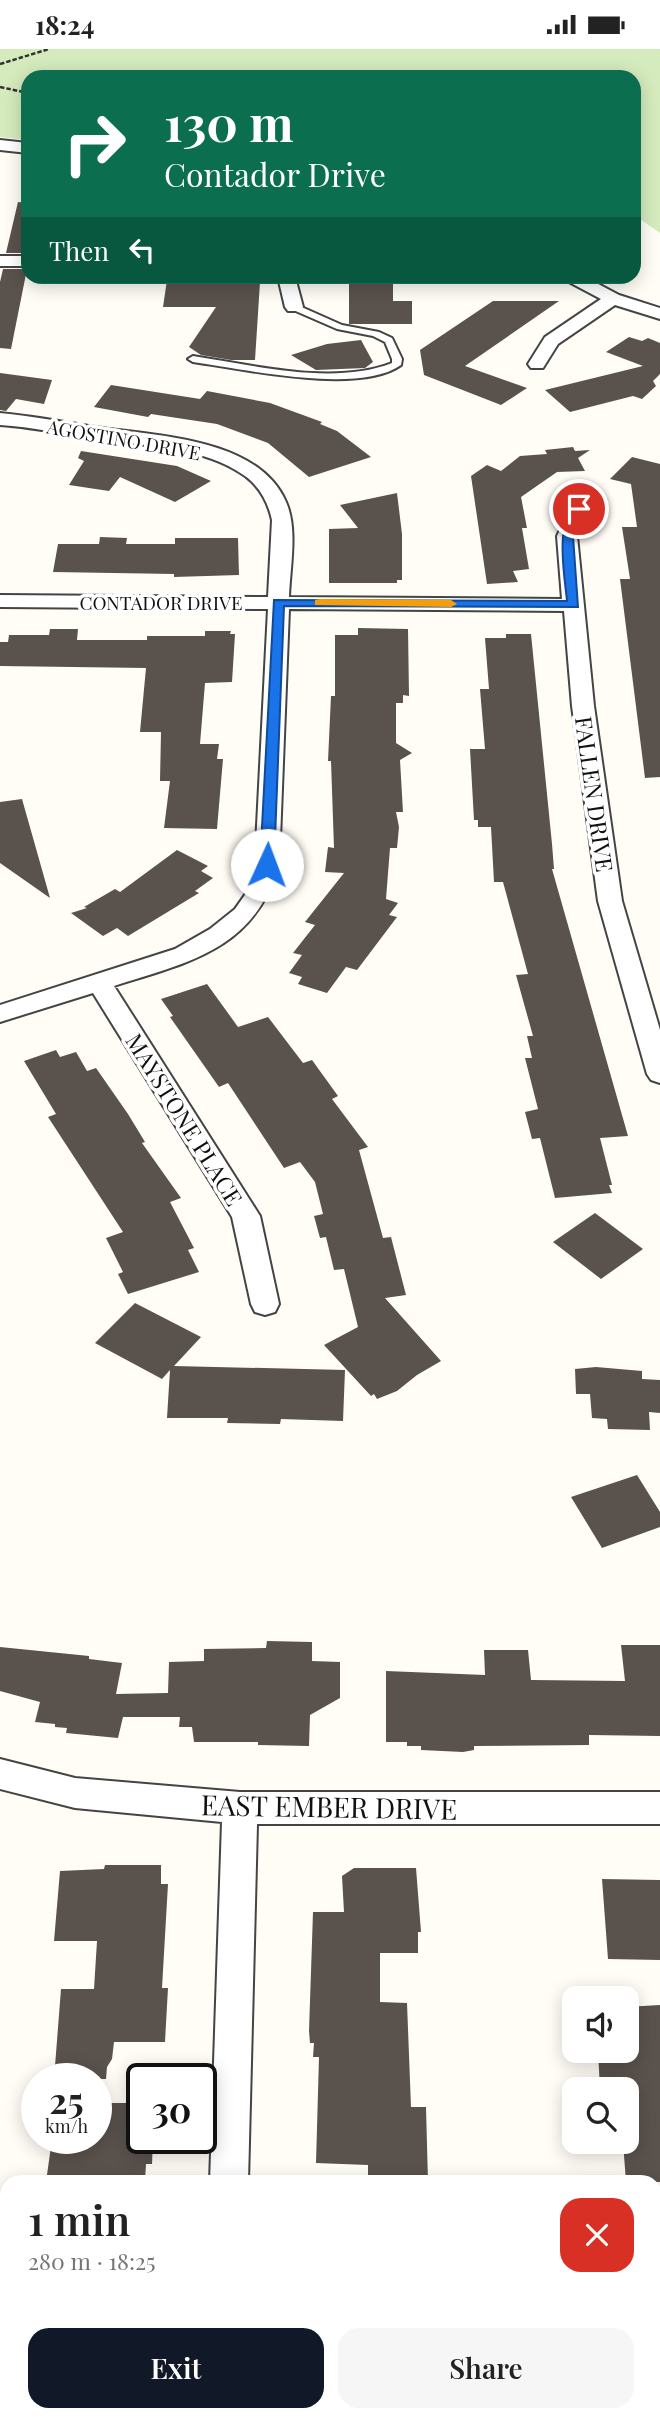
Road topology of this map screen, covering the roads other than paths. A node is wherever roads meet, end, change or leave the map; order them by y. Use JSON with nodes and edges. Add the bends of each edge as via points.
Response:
{"nodes":[{"id":1,"x":0,"y":145,"type":"edge"},
{"id":2,"x":21,"y":147,"type":"edge"},
{"id":3,"x":0,"y":261,"type":"edge"},
{"id":4,"x":21,"y":261,"type":"edge"},
{"id":5,"x":288,"y":284,"type":"edge"},
{"id":6,"x":586,"y":284,"type":"edge"},
{"id":7,"x":613,"y":299,"type":"junction"},
{"id":8,"x":294,"y":307,"type":"joint"},
{"id":9,"x":660,"y":314,"type":"edge"},
{"id":10,"x":193,"y":359,"type":"dead end"},
{"id":11,"x":537,"y":364,"type":"dead end"},
{"id":12,"x":0,"y":419,"type":"edge"},
{"id":13,"x":579,"y":509,"type":"dead end"},
{"id":14,"x":0,"y":601,"type":"edge"},
{"id":15,"x":279,"y":602,"type":"junction"},
{"id":16,"x":574,"y":605,"type":"junction"},
{"id":17,"x":98,"y":981,"type":"junction"},
{"id":18,"x":0,"y":1014,"type":"edge"},
{"id":19,"x":660,"y":1074,"type":"edge"},
{"id":20,"x":265,"y":1304,"type":"dead end"},
{"id":21,"x":0,"y":1774,"type":"edge"},
{"id":22,"x":240,"y":1808,"type":"junction"},
{"id":23,"x":660,"y":1808,"type":"edge"},
{"id":24,"x":229,"y":2175,"type":"edge"}],
"edges":[{"from":1,"to":2,"type":"street"},
{"from":3,"to":4,"type":"street"},
{"from":5,"to":8,"type":"street"},
{"from":6,"to":7,"type":"street"},
{"from":7,"to":9,"type":"street"},
{"from":7,"to":11,"type":"street","via":[[551,341]]},
{"from":8,"to":10,"type":"lane","via":[[340,327],[389,340],[396,365],[376,373],[327,376]]},
{"from":12,"to":15,"type":"street","name":"AGOSTINO DRIVE","via":[[167,444],[214,454],[244,467],[277,498],[282,520]]},
{"from":13,"to":16,"type":"street","name":"FALLEN DRIVE","via":[[567,536]]},
{"from":14,"to":15,"type":"street","name":"CONTADOR DRIVE"},
{"from":15,"to":16,"type":"street","name":"CONTADOR DRIVE"},
{"from":15,"to":17,"type":"street","name":"AGOSTINO DRIVE","via":[[267,865],[259,892],[244,914],[219,935],[184,955]]},
{"from":16,"to":19,"type":"street","name":"FALLEN DRIVE","via":[[610,901]]},
{"from":17,"to":18,"type":"street","name":"AGOSTINO DRIVE"},
{"from":17,"to":20,"type":"street","name":"MAYSTONE PLACE","via":[[246,1216]]},
{"from":21,"to":22,"type":"street","name":"EAST EMBER DRIVE","via":[[75,1793]]},
{"from":22,"to":23,"type":"street","name":"EAST EMBER DRIVE"},
{"from":22,"to":24,"type":"street"}]}
